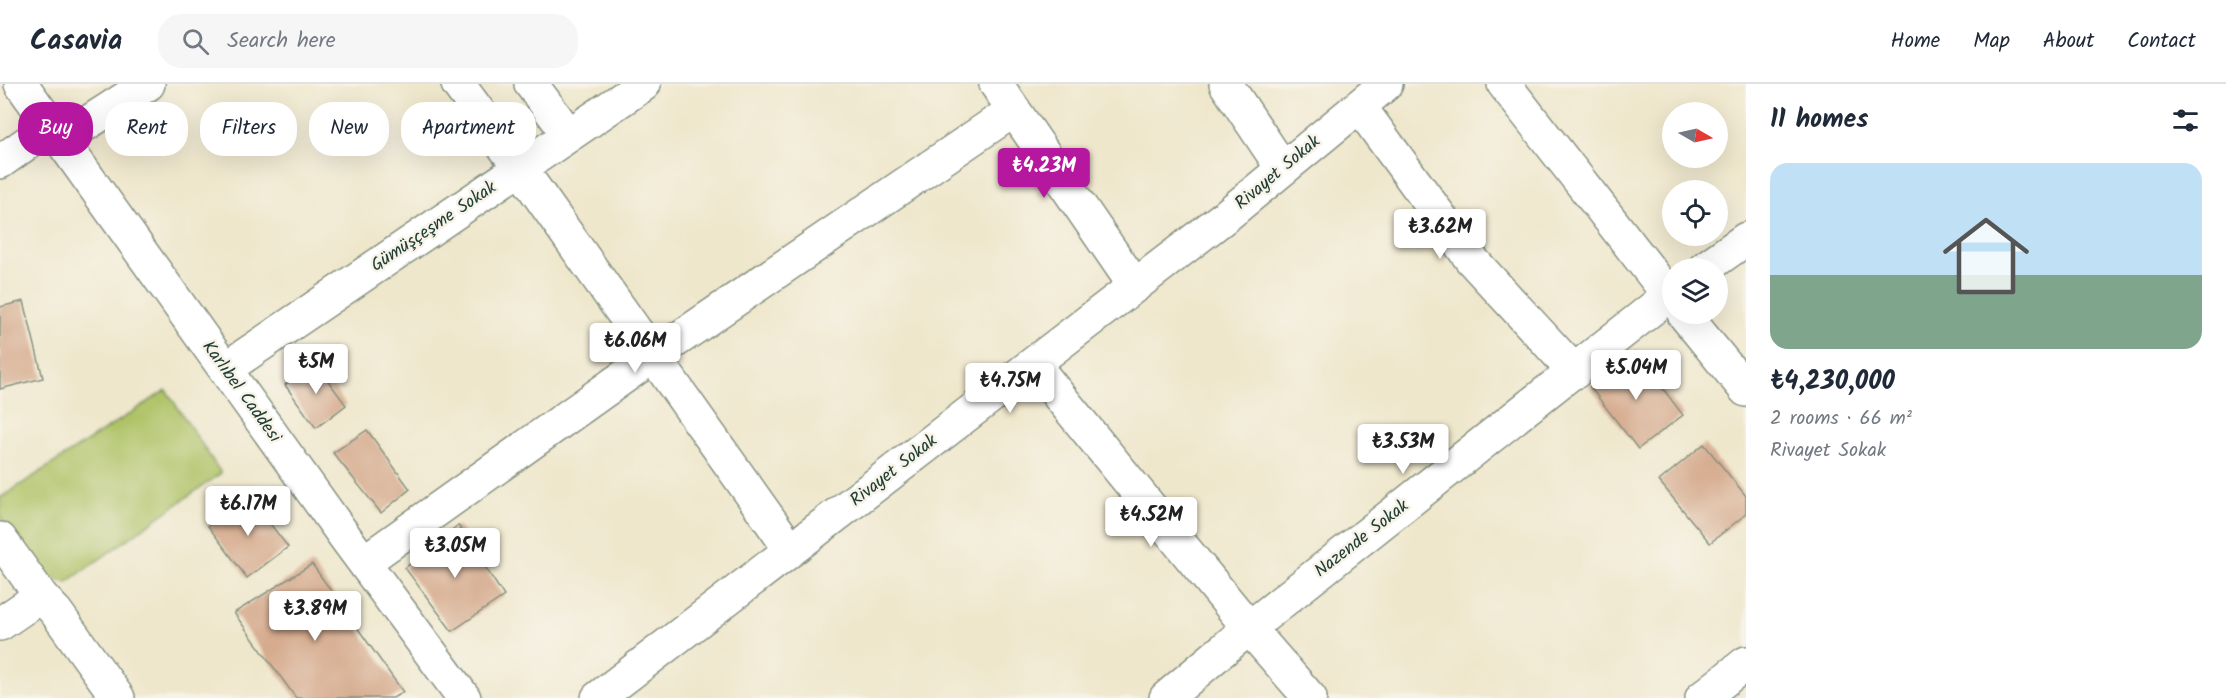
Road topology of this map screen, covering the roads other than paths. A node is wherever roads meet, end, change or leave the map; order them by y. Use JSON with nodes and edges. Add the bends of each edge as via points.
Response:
{"nodes":[{"id":1,"x":21,"y":84,"type":"edge"},
{"id":2,"x":148,"y":84,"type":"edge"},
{"id":3,"x":458,"y":84,"type":"edge"},
{"id":4,"x":531,"y":84,"type":"edge"},
{"id":5,"x":644,"y":84,"type":"edge"},
{"id":6,"x":1226,"y":84,"type":"edge"},
{"id":7,"x":1386,"y":84,"type":"edge"},
{"id":8,"x":1504,"y":84,"type":"edge"},
{"id":9,"x":1005,"y":97,"type":"edge"},
{"id":10,"x":34,"y":102,"type":"edge"},
{"id":11,"x":1359,"y":106,"type":"junction"},
{"id":12,"x":93,"y":113,"type":"edge"},
{"id":13,"x":569,"y":135,"type":"junction"},
{"id":14,"x":18,"y":153,"type":"edge"},
{"id":15,"x":72,"y":156,"type":"edge"},
{"id":16,"x":0,"y":162,"type":"edge"},
{"id":17,"x":520,"y":168,"type":"junction"},
{"id":18,"x":1283,"y":169,"type":"junction"},
{"id":19,"x":1746,"y":239,"type":"edge"},
{"id":20,"x":1719,"y":258,"type":"edge"},
{"id":21,"x":1662,"y":284,"type":"edge"},
{"id":22,"x":1135,"y":286,"type":"junction"},
{"id":23,"x":1662,"y":309,"type":"edge"},
{"id":24,"x":1694,"y":324,"type":"edge"},
{"id":25,"x":653,"y":356,"type":"junction"},
{"id":26,"x":1033,"y":364,"type":"junction"},
{"id":27,"x":225,"y":369,"type":"junction"},
{"id":28,"x":1575,"y":372,"type":"junction"},
{"id":29,"x":1746,"y":390,"type":"edge"},
{"id":30,"x":0,"y":539,"type":"edge"},
{"id":31,"x":791,"y":550,"type":"junction"},
{"id":32,"x":363,"y":562,"type":"junction"},
{"id":33,"x":41,"y":596,"type":"junction"},
{"id":34,"x":0,"y":624,"type":"edge"},
{"id":35,"x":1249,"y":628,"type":"junction"},
{"id":36,"x":1746,"y":663,"type":"edge"},
{"id":37,"x":118,"y":698,"type":"edge"},
{"id":38,"x":464,"y":698,"type":"edge"},
{"id":39,"x":597,"y":698,"type":"edge"},
{"id":40,"x":1166,"y":698,"type":"edge"},
{"id":41,"x":1310,"y":698,"type":"edge"},
{"id":42,"x":1702,"y":698,"type":"edge"}],
"edges":[{"from":1,"to":10,"type":"street","name":"Karlıbel Caddesi"},
{"from":2,"to":12,"type":"street"},
{"from":3,"to":17,"type":"street"},
{"from":4,"to":13,"type":"street"},
{"from":5,"to":13,"type":"street","name":"Gümüşçeşme Sokak"},
{"from":6,"to":18,"type":"street"},
{"from":7,"to":11,"type":"street","name":"Rivayet Sokak"},
{"from":8,"to":21,"type":"street"},
{"from":9,"to":22,"type":"street"},
{"from":9,"to":25,"type":"street"},
{"from":11,"to":18,"type":"street","name":"Rivayet Sokak"},
{"from":11,"to":28,"type":"street","via":[[1471,259]]},
{"from":13,"to":17,"type":"street","name":"Gümüşçeşme Sokak"},
{"from":14,"to":16,"type":"street"},
{"from":15,"to":27,"type":"street","name":"Karlıbel Caddesi"},
{"from":17,"to":25,"type":"street"},
{"from":17,"to":27,"type":"street","name":"Gümüşçeşme Sokak"},
{"from":18,"to":22,"type":"street","name":"Rivayet Sokak"},
{"from":19,"to":20,"type":"street"},
{"from":22,"to":26,"type":"street","name":"Rivayet Sokak"},
{"from":23,"to":28,"type":"street","name":"Nazende Sokak"},
{"from":24,"to":29,"type":"street"},
{"from":25,"to":31,"type":"street"},
{"from":25,"to":32,"type":"street"},
{"from":26,"to":31,"type":"street","name":"Rivayet Sokak"},
{"from":26,"to":35,"type":"street"},
{"from":27,"to":32,"type":"street","name":"Karlıbel Caddesi"},
{"from":28,"to":35,"type":"street","name":"Nazende Sokak"},
{"from":30,"to":33,"type":"street"},
{"from":31,"to":39,"type":"street","name":"Rivayet Sokak"},
{"from":32,"to":38,"type":"street","name":"Karlıbel Caddesi"},
{"from":33,"to":34,"type":"street"},
{"from":33,"to":37,"type":"street"},
{"from":35,"to":40,"type":"street","name":"Nazende Sokak"},
{"from":35,"to":41,"type":"street"},
{"from":36,"to":42,"type":"street"}]}
